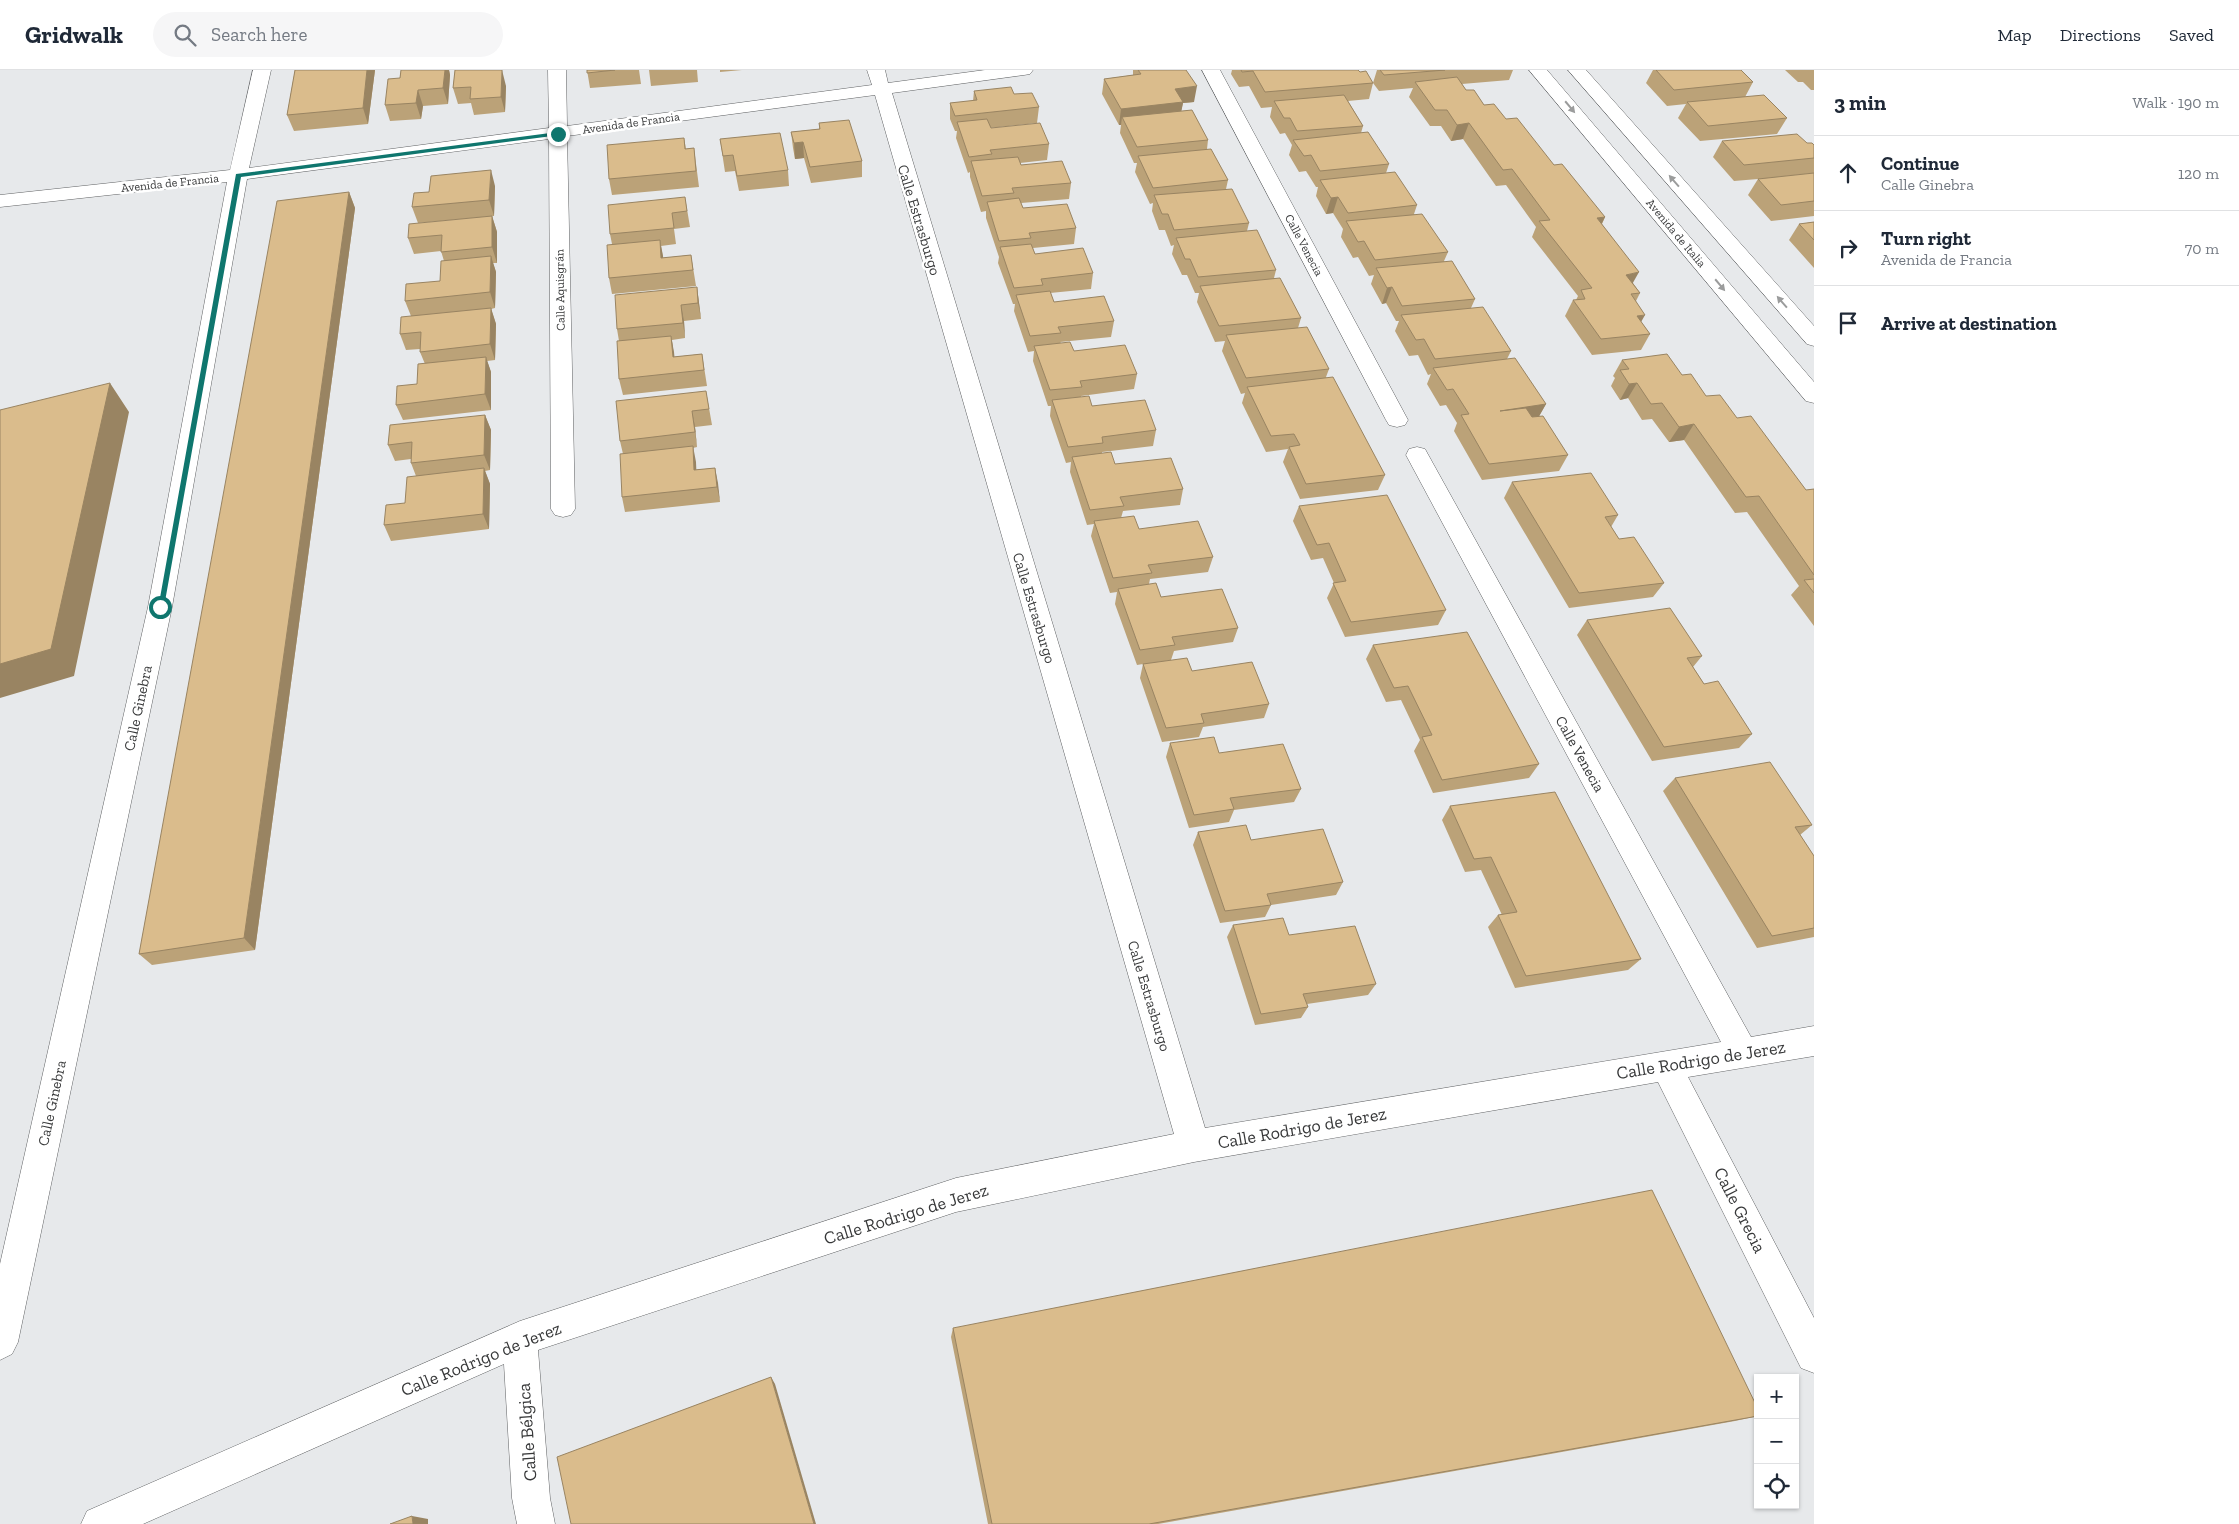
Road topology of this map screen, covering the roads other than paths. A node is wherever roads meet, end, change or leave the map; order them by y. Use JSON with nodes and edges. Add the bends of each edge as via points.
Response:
{"nodes":[{"id":1,"x":262,"y":70,"type":"edge"},
{"id":2,"x":557,"y":70,"type":"edge"},
{"id":3,"x":1024,"y":70,"type":"edge"},
{"id":4,"x":1212,"y":70,"type":"edge"},
{"id":5,"x":1538,"y":70,"type":"edge"},
{"id":6,"x":1577,"y":70,"type":"edge"},
{"id":7,"x":878,"y":79,"type":"edge"},
{"id":8,"x":558,"y":134,"type":"junction"},
{"id":9,"x":238,"y":175,"type":"junction"},
{"id":10,"x":0,"y":201,"type":"edge"},
{"id":11,"x":1814,"y":339,"type":"edge"},
{"id":12,"x":1814,"y":396,"type":"edge"},
{"id":13,"x":1397,"y":420,"type":"dead end"},
{"id":14,"x":1417,"y":455,"type":"dead end"},
{"id":15,"x":563,"y":509,"type":"dead end"},
{"id":16,"x":1814,"y":1041,"type":"edge"},
{"id":17,"x":1744,"y":1053,"type":"junction"},
{"id":18,"x":1666,"y":1066,"type":"junction"},
{"id":19,"x":1194,"y":1146,"type":"junction"},
{"id":20,"x":520,"y":1339,"type":"junction"},
{"id":21,"x":0,"y":1342,"type":"edge"},
{"id":22,"x":1814,"y":1355,"type":"edge"},
{"id":23,"x":100,"y":1524,"type":"edge"},
{"id":24,"x":536,"y":1524,"type":"edge"}],
"edges":[{"from":1,"to":9,"type":"street","name":"Calle Ginebra"},
{"from":2,"to":8,"type":"street","name":"Calle Aquisgrán"},
{"from":3,"to":7,"type":"street","name":"Avenida de Francia"},
{"from":4,"to":13,"type":"street","name":"Calle Venecia"},
{"from":5,"to":12,"type":"street","name":"Avenida de Italia","one_way":true},
{"from":11,"to":6,"type":"street","one_way":true},
{"from":7,"to":8,"type":"street","name":"Avenida de Francia"},
{"from":7,"to":19,"type":"street","name":"Calle Estrasburgo"},
{"from":8,"to":9,"type":"street","name":"Avenida de Francia"},
{"from":8,"to":15,"type":"street","name":"Calle Aquisgrán"},
{"from":9,"to":10,"type":"street","name":"Avenida de Francia"},
{"from":9,"to":21,"type":"street","name":"Calle Ginebra","via":[[160,607]]},
{"from":14,"to":17,"type":"street","name":"Calle Venecia"},
{"from":16,"to":17,"type":"street","name":"Calle Rodrigo de Jerez"},
{"from":17,"to":18,"type":"street","name":"Calle Rodrigo de Jerez"},
{"from":18,"to":19,"type":"street","name":"Calle Rodrigo de Jerez"},
{"from":18,"to":22,"type":"street","name":"Calle Grecia"},
{"from":19,"to":20,"type":"street","name":"Calle Rodrigo de Jerez","via":[[956,1195]]},
{"from":20,"to":23,"type":"street","name":"Calle Rodrigo de Jerez"},
{"from":20,"to":24,"type":"street","name":"Calle Bélgica","via":[[531,1498]]}]}
